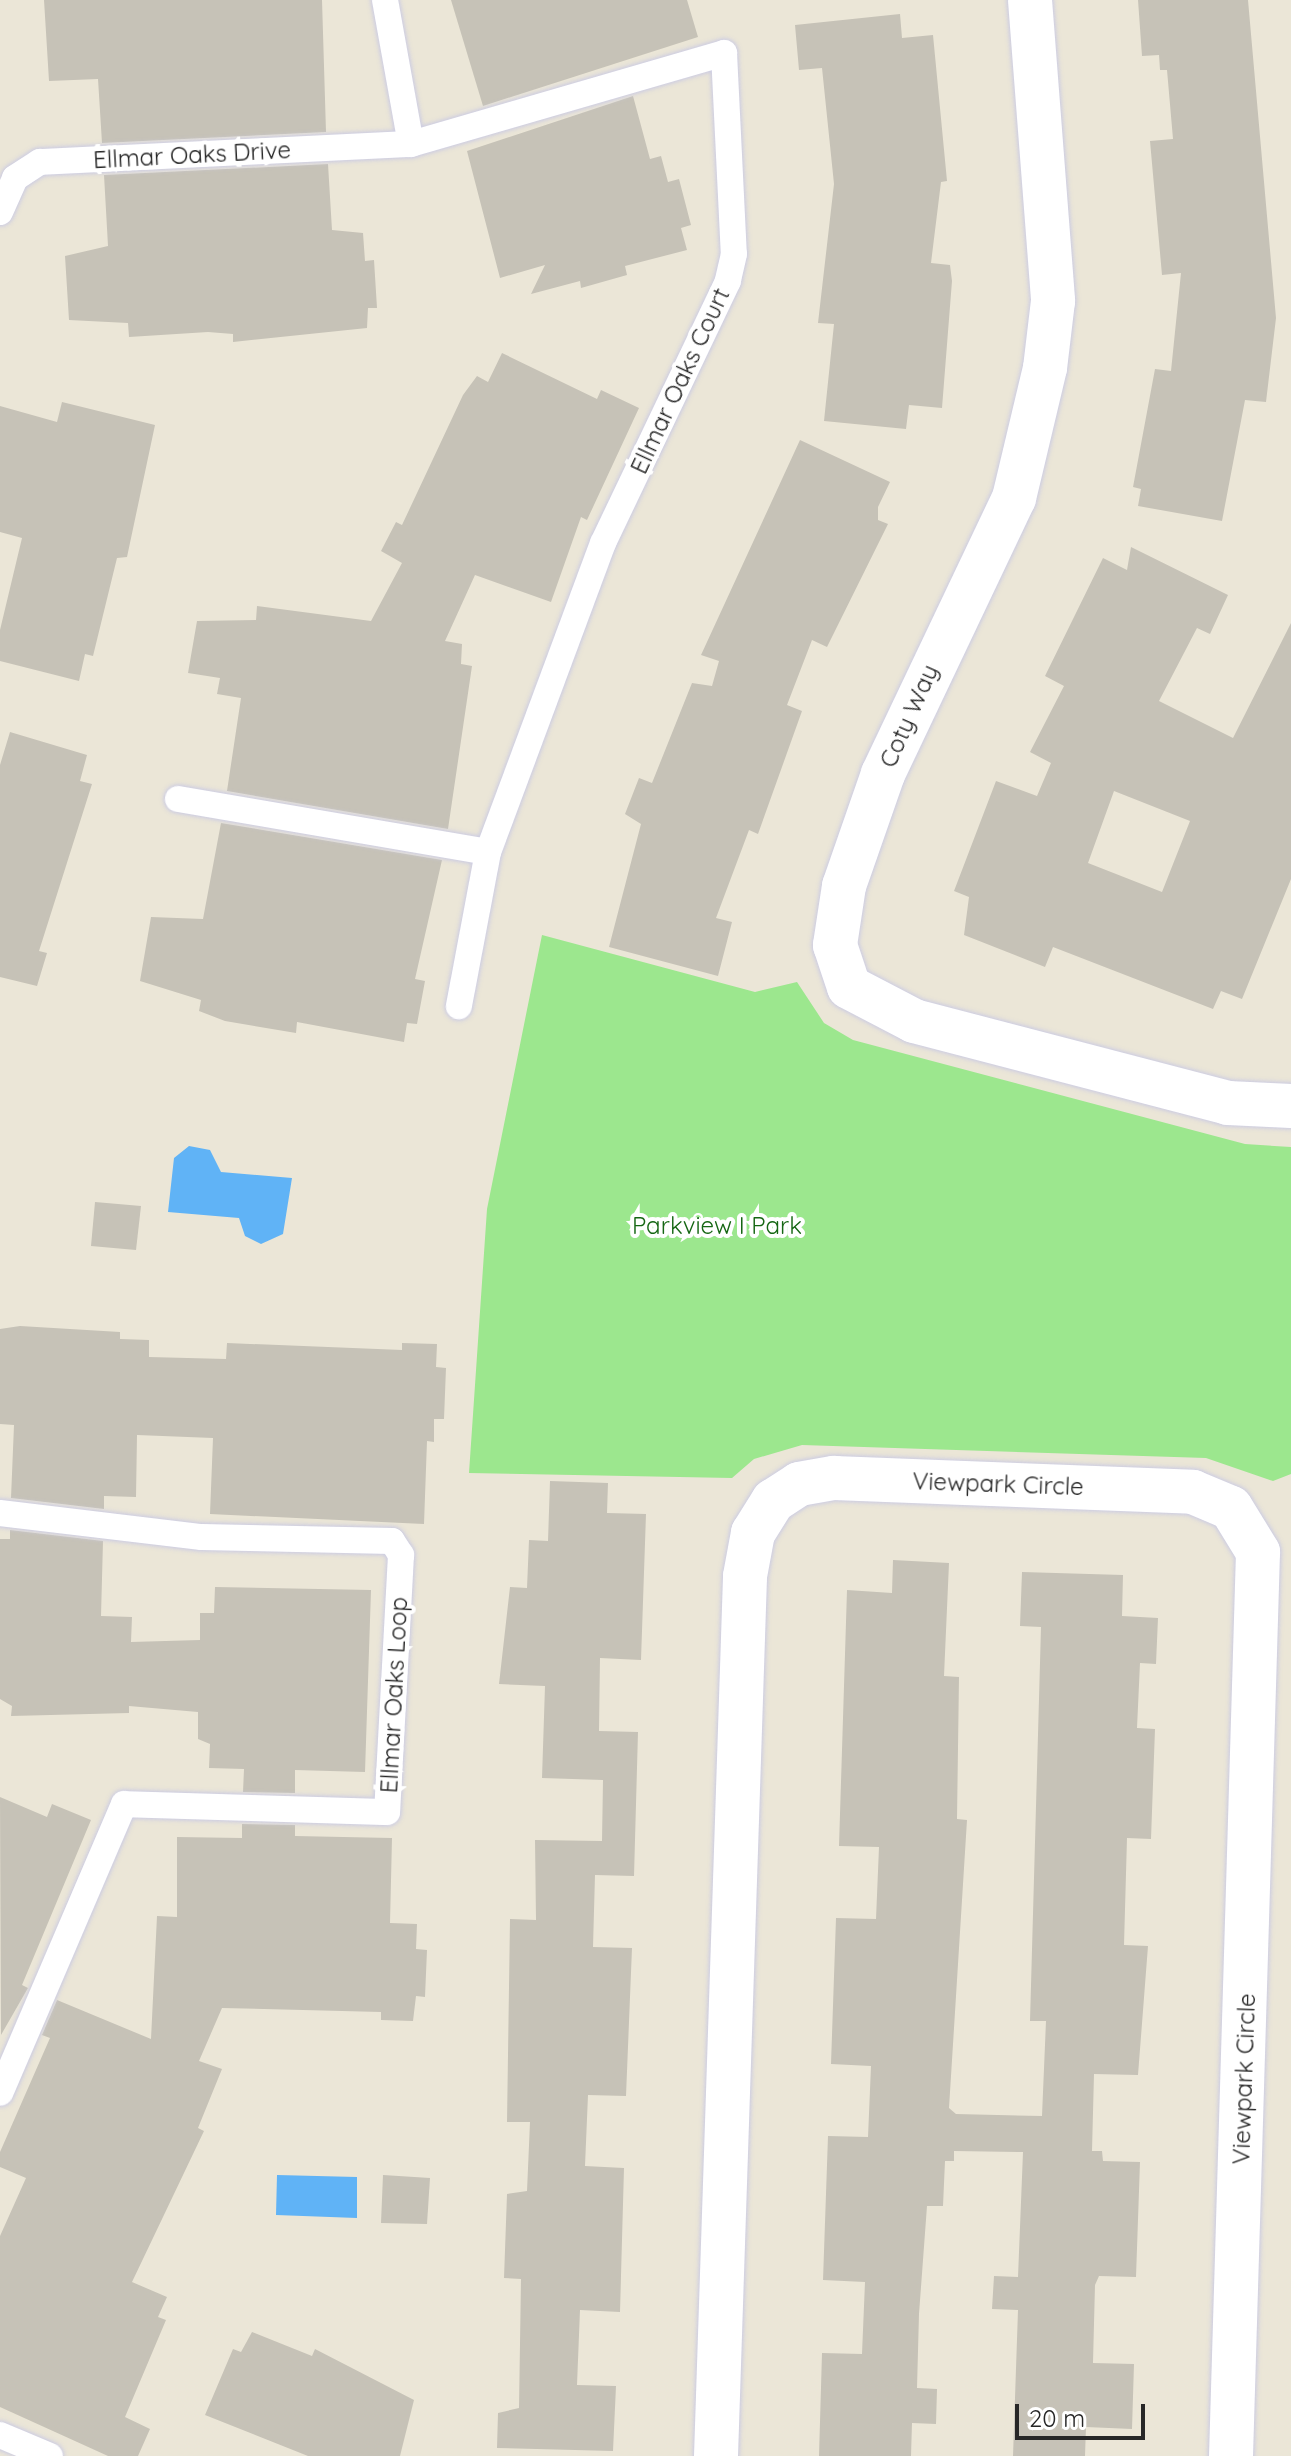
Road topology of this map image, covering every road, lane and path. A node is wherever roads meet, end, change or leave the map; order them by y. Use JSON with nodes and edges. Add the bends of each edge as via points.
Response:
{"nodes":[{"id":1,"x":385,"y":0,"type":"edge"},
{"id":2,"x":1030,"y":0,"type":"edge"},
{"id":3,"x":411,"y":144,"type":"junction"},
{"id":4,"x":0,"y":212,"type":"edge"},
{"id":5,"x":178,"y":799,"type":"dead end"},
{"id":6,"x":488,"y":852,"type":"junction"},
{"id":7,"x":459,"y":1006,"type":"dead end"},
{"id":8,"x":1290,"y":1107,"type":"edge"},
{"id":9,"x":0,"y":1513,"type":"edge"},
{"id":10,"x":0,"y":2093,"type":"edge"},
{"id":11,"x":0,"y":2435,"type":"edge"},
{"id":12,"x":50,"y":2456,"type":"edge"},
{"id":13,"x":716,"y":2456,"type":"edge"},
{"id":14,"x":1231,"y":2456,"type":"edge"}],
"edges":[{"from":1,"to":3,"type":"lane"},
{"from":2,"to":8,"type":"street","name":"Coty Way","via":[[1053,301],[1042,383],[1014,498],[883,774],[844,886],[835,945],[849,987],[914,1021],[1228,1103]]},
{"from":3,"to":4,"type":"lane","name":"Ellmar Oaks Drive","via":[[40,162],[15,178]]},
{"from":3,"to":6,"type":"lane","name":"Ellmar Oaks Court","via":[[724,53],[734,254],[728,281],[603,543]]},
{"from":5,"to":6,"type":"lane"},
{"from":6,"to":7,"type":"lane","name":"Ellmar Oaks Court"},
{"from":9,"to":10,"type":"lane","name":"Ellmar Oaks Loop","via":[[202,1537],[392,1541],[401,1555],[387,1812],[124,1804]]},
{"from":11,"to":12,"type":"lane"},
{"from":13,"to":14,"type":"street","name":"Viewpark Circle","via":[[745,1576],[753,1533],[773,1501],[799,1484],[834,1478],[1193,1492],[1231,1508],[1258,1552]]}]}
